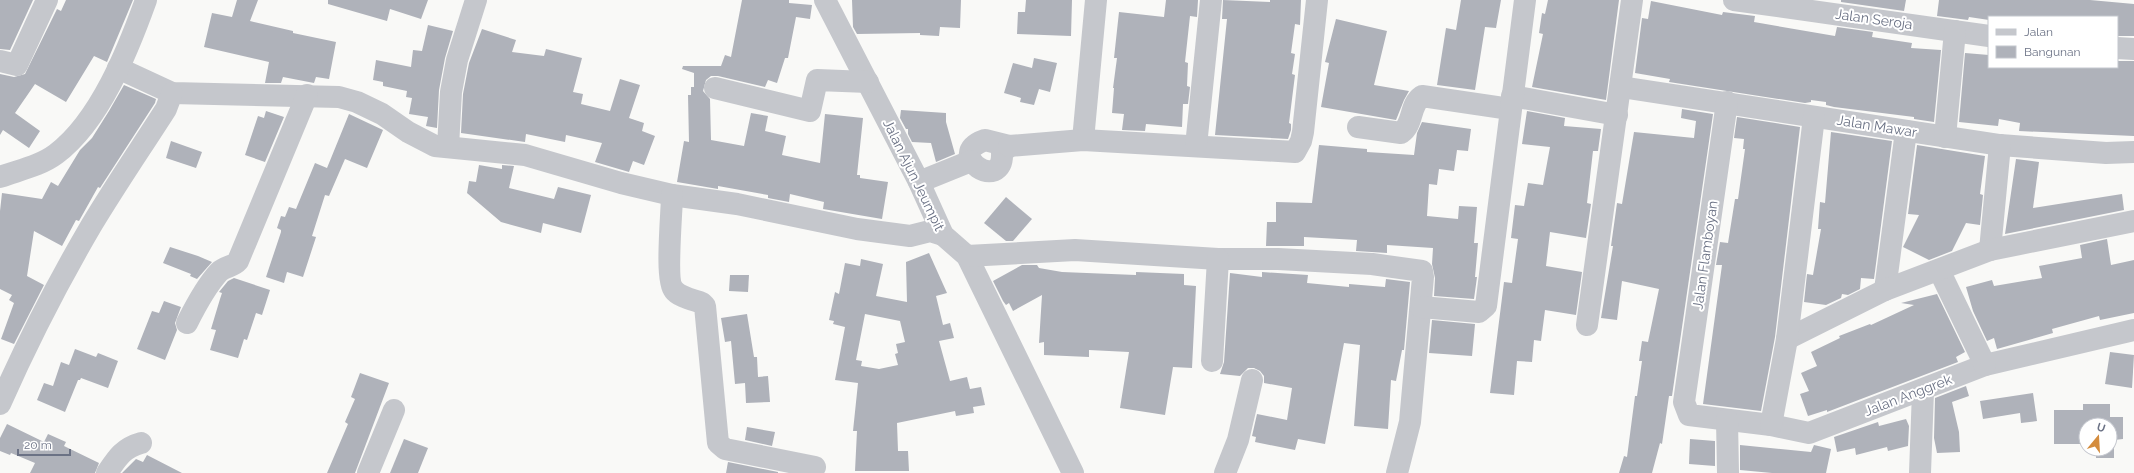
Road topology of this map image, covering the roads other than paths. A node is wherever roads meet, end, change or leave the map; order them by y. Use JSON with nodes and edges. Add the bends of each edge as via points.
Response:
{"nodes":[{"id":1,"x":47,"y":0,"type":"edge"},
{"id":2,"x":146,"y":0,"type":"edge"},
{"id":3,"x":476,"y":0,"type":"edge"},
{"id":4,"x":825,"y":0,"type":"edge"},
{"id":5,"x":1096,"y":0,"type":"edge"},
{"id":6,"x":1211,"y":0,"type":"edge"},
{"id":7,"x":1317,"y":0,"type":"edge"},
{"id":8,"x":1525,"y":0,"type":"edge"},
{"id":9,"x":1632,"y":0,"type":"edge"},
{"id":10,"x":1734,"y":0,"type":"edge"},
{"id":11,"x":1956,"y":31,"type":"junction"},
{"id":12,"x":1988,"y":36,"type":"edge"},
{"id":13,"x":2118,"y":48,"type":"edge"},
{"id":14,"x":2134,"y":49,"type":"edge"},
{"id":15,"x":0,"y":61,"type":"edge"},
{"id":16,"x":118,"y":68,"type":"junction"},
{"id":17,"x":868,"y":82,"type":"junction"},
{"id":18,"x":1621,"y":87,"type":"junction"},
{"id":19,"x":715,"y":88,"type":"dead end"},
{"id":20,"x":172,"y":93,"type":"junction"},
{"id":21,"x":307,"y":96,"type":"junction"},
{"id":22,"x":1511,"y":102,"type":"junction"},
{"id":23,"x":1727,"y":102,"type":"junction"},
{"id":24,"x":1617,"y":115,"type":"junction"},
{"id":25,"x":1814,"y":117,"type":"junction"},
{"id":26,"x":1358,"y":127,"type":"dead end"},
{"id":27,"x":1906,"y":131,"type":"junction"},
{"id":28,"x":1945,"y":136,"type":"junction"},
{"id":29,"x":1083,"y":140,"type":"junction"},
{"id":30,"x":2000,"y":145,"type":"junction"},
{"id":31,"x":448,"y":146,"type":"junction"},
{"id":32,"x":1196,"y":146,"type":"junction"},
{"id":33,"x":2134,"y":152,"type":"edge"},
{"id":34,"x":0,"y":177,"type":"edge"},
{"id":35,"x":918,"y":182,"type":"junction"},
{"id":36,"x":672,"y":195,"type":"junction"},
{"id":37,"x":2134,"y":221,"type":"edge"},
{"id":38,"x":937,"y":233,"type":"junction"},
{"id":39,"x":1990,"y":250,"type":"junction"},
{"id":40,"x":967,"y":256,"type":"junction"},
{"id":41,"x":1218,"y":260,"type":"junction"},
{"id":42,"x":1939,"y":270,"type":"junction"},
{"id":43,"x":1885,"y":290,"type":"junction"},
{"id":44,"x":1421,"y":307,"type":"junction"},
{"id":45,"x":187,"y":323,"type":"dead end"},
{"id":46,"x":1587,"y":325,"type":"dead end"},
{"id":47,"x":2134,"y":330,"type":"edge"},
{"id":48,"x":1787,"y":339,"type":"junction"},
{"id":49,"x":1212,"y":361,"type":"dead end"},
{"id":50,"x":1985,"y":365,"type":"junction"},
{"id":51,"x":1252,"y":380,"type":"dead end"},
{"id":52,"x":1923,"y":391,"type":"junction"},
{"id":53,"x":0,"y":404,"type":"edge"},
{"id":54,"x":1686,"y":408,"type":"joint"},
{"id":55,"x":394,"y":410,"type":"dead end"},
{"id":56,"x":1727,"y":420,"type":"junction"},
{"id":57,"x":1770,"y":425,"type":"junction"},
{"id":58,"x":141,"y":443,"type":"dead end"},
{"id":59,"x":816,"y":467,"type":"dead end"},
{"id":60,"x":107,"y":473,"type":"edge"},
{"id":61,"x":368,"y":473,"type":"edge"},
{"id":62,"x":1073,"y":473,"type":"edge"},
{"id":63,"x":1225,"y":473,"type":"edge"},
{"id":64,"x":1397,"y":473,"type":"edge"},
{"id":65,"x":1728,"y":473,"type":"edge"},
{"id":66,"x":1920,"y":473,"type":"edge"}],
"edges":[{"from":1,"to":15,"type":"street","via":[[17,65]]},
{"from":2,"to":16,"type":"street"},
{"from":3,"to":31,"type":"street","via":[[457,60],[451,92]]},
{"from":4,"to":17,"type":"street","name":"Jalan Ajun Jeumpit"},
{"from":5,"to":29,"type":"street"},
{"from":6,"to":32,"type":"street"},
{"from":7,"to":32,"type":"street","via":[[1303,132],[1295,152]]},
{"from":8,"to":22,"type":"street"},
{"from":9,"to":18,"type":"street"},
{"from":10,"to":11,"type":"street","name":"Jalan Seroja"},
{"from":11,"to":12,"type":"street","name":"Jalan Seroja"},
{"from":11,"to":28,"type":"street"},
{"from":13,"to":14,"type":"street"},
{"from":16,"to":20,"type":"street"},
{"from":16,"to":34,"type":"street","via":[[88,119],[56,153],[43,161]]},
{"from":17,"to":19,"type":"street","via":[[817,80],[810,111]]},
{"from":17,"to":35,"type":"street","name":"Jalan Ajun Jeumpit"},
{"from":18,"to":23,"type":"street","name":"Jalan Mawar"},
{"from":18,"to":24,"type":"street"},
{"from":20,"to":21,"type":"street"},
{"from":20,"to":53,"type":"street","via":[[166,109],[92,225],[63,276]]},
{"from":21,"to":31,"type":"street","via":[[339,96],[357,102],[435,146]]},
{"from":21,"to":45,"type":"street","via":[[238,261],[220,270]]},
{"from":22,"to":24,"type":"street"},
{"from":22,"to":26,"type":"street","via":[[1422,96],[1415,101],[1408,128],[1401,133]]},
{"from":22,"to":44,"type":"street","via":[[1486,306],[1479,312]]},
{"from":23,"to":25,"type":"street","name":"Jalan Mawar"},
{"from":23,"to":54,"type":"street","name":"Jalan Flamboyan","via":[[1684,402]]},
{"from":24,"to":46,"type":"street"},
{"from":25,"to":27,"type":"street","name":"Jalan Mawar"},
{"from":25,"to":48,"type":"street"},
{"from":27,"to":28,"type":"street","name":"Jalan Mawar"},
{"from":27,"to":43,"type":"street"},
{"from":28,"to":30,"type":"street","name":"Jalan Mawar"},
{"from":29,"to":32,"type":"street"},
{"from":29,"to":35,"type":"street","via":[[1010,146],[985,140],[972,149],[972,162]]},
{"from":30,"to":33,"type":"street","name":"Jalan Mawar","via":[[2106,153]]},
{"from":30,"to":39,"type":"street"},
{"from":31,"to":36,"type":"street","via":[[525,155]]},
{"from":35,"to":38,"type":"street","name":"Jalan Ajun Jeumpit"},
{"from":36,"to":38,"type":"street","via":[[737,204],[857,229],[910,236]]},
{"from":36,"to":59,"type":"street","via":[[669,259],[672,287],[676,293],[705,306],[718,443],[725,449]]},
{"from":37,"to":39,"type":"street"},
{"from":38,"to":40,"type":"street","name":"Jalan Ajun Jeumpit"},
{"from":39,"to":42,"type":"street"},
{"from":40,"to":41,"type":"street","via":[[1067,250]]},
{"from":40,"to":62,"type":"street","name":"Jalan Ajun Jeumpit"},
{"from":41,"to":44,"type":"street","via":[[1278,259],[1418,269],[1422,271],[1423,277]]},
{"from":41,"to":49,"type":"street"},
{"from":42,"to":43,"type":"street"},
{"from":42,"to":50,"type":"street"},
{"from":43,"to":48,"type":"street"},
{"from":44,"to":64,"type":"street","via":[[1410,422]]},
{"from":47,"to":50,"type":"street","name":"Jalan Anggrek"},
{"from":48,"to":57,"type":"street"},
{"from":50,"to":52,"type":"street","name":"Jalan Anggrek"},
{"from":51,"to":63,"type":"street","via":[[1238,440]]},
{"from":52,"to":57,"type":"street","name":"Jalan Anggrek","via":[[1809,433]]},
{"from":52,"to":66,"type":"street"},
{"from":54,"to":56,"type":"street","name":"Jalan Anggrek","via":[[1689,415]]},
{"from":55,"to":61,"type":"street"},
{"from":56,"to":57,"type":"street","name":"Jalan Anggrek"},
{"from":56,"to":65,"type":"street"},
{"from":58,"to":60,"type":"street","via":[[125,449]]}]}
